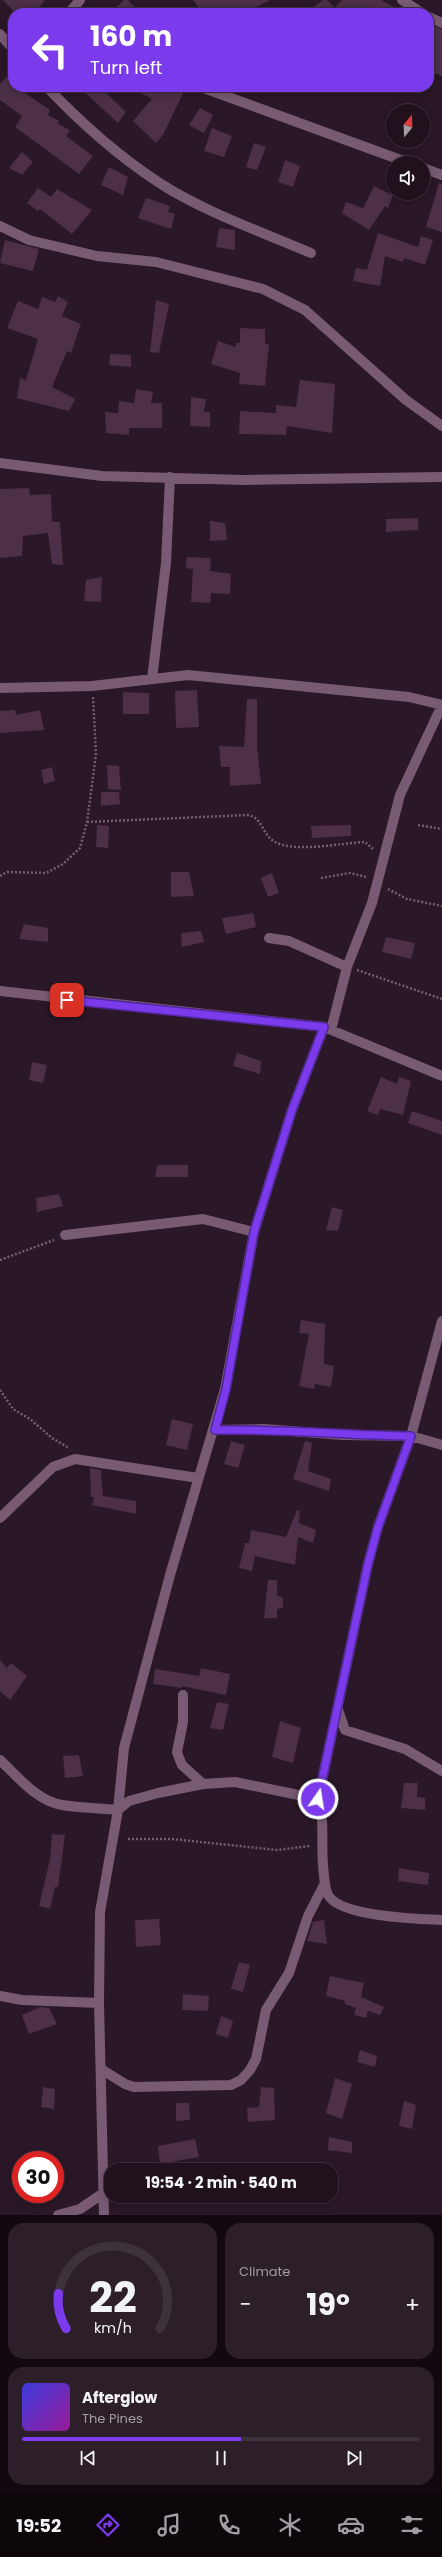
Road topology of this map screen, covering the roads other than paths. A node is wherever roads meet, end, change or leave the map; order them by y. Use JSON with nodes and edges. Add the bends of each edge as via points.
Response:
{"nodes":[{"id":1,"x":80,"y":0,"type":"edge"},
{"id":2,"x":402,"y":0,"type":"edge"},
{"id":3,"x":73,"y":8,"type":"edge"},
{"id":4,"x":414,"y":8,"type":"edge"},
{"id":5,"x":0,"y":34,"type":"edge"},
{"id":6,"x":8,"y":43,"type":"edge"},
{"id":7,"x":52,"y":92,"type":"edge"},
{"id":8,"x":215,"y":92,"type":"edge"},
{"id":9,"x":390,"y":156,"type":"edge"},
{"id":10,"x":430,"y":171,"type":"edge"},
{"id":11,"x":442,"y":175,"type":"edge"},
{"id":12,"x":0,"y":226,"type":"edge"},
{"id":13,"x":311,"y":253,"type":"dead end"},
{"id":14,"x":442,"y":426,"type":"edge"},
{"id":15,"x":0,"y":463,"type":"edge"},
{"id":16,"x":170,"y":477,"type":"junction"},
{"id":17,"x":442,"y":477,"type":"edge"},
{"id":18,"x":152,"y":679,"type":"junction"},
{"id":19,"x":0,"y":688,"type":"edge"},
{"id":20,"x":442,"y":705,"type":"edge"},
{"id":21,"x":269,"y":938,"type":"dead end"},
{"id":22,"x":347,"y":967,"type":"junction"},
{"id":23,"x":0,"y":991,"type":"edge"},
{"id":24,"x":328,"y":1028,"type":"junction"},
{"id":25,"x":442,"y":1076,"type":"edge"},
{"id":26,"x":254,"y":1232,"type":"junction"},
{"id":27,"x":65,"y":1235,"type":"road end"},
{"id":28,"x":442,"y":1321,"type":"edge"},
{"id":29,"x":215,"y":1430,"type":"junction"},
{"id":30,"x":411,"y":1436,"type":"junction"},
{"id":31,"x":442,"y":1445,"type":"edge"},
{"id":32,"x":198,"y":1478,"type":"junction"},
{"id":33,"x":0,"y":1518,"type":"edge"},
{"id":34,"x":183,"y":1695,"type":"dead end"},
{"id":35,"x":338,"y":1710,"type":"junction"},
{"id":36,"x":0,"y":1760,"type":"edge"},
{"id":37,"x":442,"y":1771,"type":"edge"},
{"id":38,"x":203,"y":1784,"type":"junction"},
{"id":39,"x":318,"y":1799,"type":"junction"},
{"id":40,"x":118,"y":1810,"type":"junction"},
{"id":41,"x":325,"y":1883,"type":"junction"},
{"id":42,"x":442,"y":1920,"type":"edge"},
{"id":43,"x":0,"y":1996,"type":"edge"},
{"id":44,"x":99,"y":2003,"type":"junction"},
{"id":45,"x":101,"y":2069,"type":"junction"},
{"id":46,"x":102,"y":2194,"type":"junction"},
{"id":47,"x":58,"y":2215,"type":"edge"},
{"id":48,"x":104,"y":2215,"type":"edge"}],
"edges":[{"from":1,"to":3,"type":"street"},
{"from":2,"to":4,"type":"street"},
{"from":5,"to":6,"type":"street"},
{"from":7,"to":13,"type":"street","via":[[79,122],[159,183],[207,208]]},
{"from":8,"to":9,"type":"street"},
{"from":10,"to":11,"type":"street"},
{"from":12,"to":14,"type":"street","via":[[29,240],[97,256],[156,262],[263,289],[305,310],[406,400]]},
{"from":15,"to":16,"type":"street","via":[[102,476]]},
{"from":16,"to":17,"type":"street","via":[[244,480]]},
{"from":16,"to":18,"type":"street","via":[[166,563]]},
{"from":18,"to":19,"type":"street","via":[[92,686]]},
{"from":18,"to":20,"type":"street","via":[[188,675],[214,677],[409,697]]},
{"from":20,"to":22,"type":"street","via":[[400,795],[372,903]]},
{"from":21,"to":22,"type":"street","via":[[289,941]]},
{"from":22,"to":24,"type":"street"},
{"from":23,"to":24,"type":"street"},
{"from":24,"to":25,"type":"street"},
{"from":24,"to":26,"type":"street","via":[[292,1110]]},
{"from":26,"to":27,"type":"street","via":[[203,1219]]},
{"from":26,"to":29,"type":"street","via":[[226,1389]]},
{"from":28,"to":30,"type":"street"},
{"from":29,"to":30,"type":"street","via":[[264,1429],[343,1435]]},
{"from":29,"to":32,"type":"street"},
{"from":30,"to":31,"type":"street"},
{"from":30,"to":35,"type":"street","via":[[378,1527]]},
{"from":32,"to":33,"type":"street","via":[[86,1460],[69,1461],[53,1467]]},
{"from":32,"to":40,"type":"street","via":[[124,1748]]},
{"from":34,"to":38,"type":"street","via":[[183,1722],[178,1758]]},
{"from":35,"to":37,"type":"street","via":[[346,1731],[405,1749]]},
{"from":35,"to":39,"type":"street"},
{"from":36,"to":40,"type":"street","via":[[28,1788],[47,1800],[61,1805]]},
{"from":38,"to":39,"type":"street","via":[[235,1782]]},
{"from":38,"to":40,"type":"street","via":[[137,1798]]},
{"from":39,"to":41,"type":"street","via":[[323,1815]]},
{"from":40,"to":44,"type":"street","via":[[100,1912]]},
{"from":41,"to":42,"type":"street","via":[[332,1899],[357,1910],[388,1917]]},
{"from":41,"to":45,"type":"street","via":[[308,1916],[289,1973],[266,2010],[256,2059],[241,2080],[231,2086],[134,2086],[125,2084]]},
{"from":43,"to":44,"type":"street","via":[[22,2000]]},
{"from":44,"to":45,"type":"street"},
{"from":45,"to":46,"type":"street"},
{"from":46,"to":47,"type":"street","via":[[80,2209]]},
{"from":46,"to":48,"type":"street"}]}
